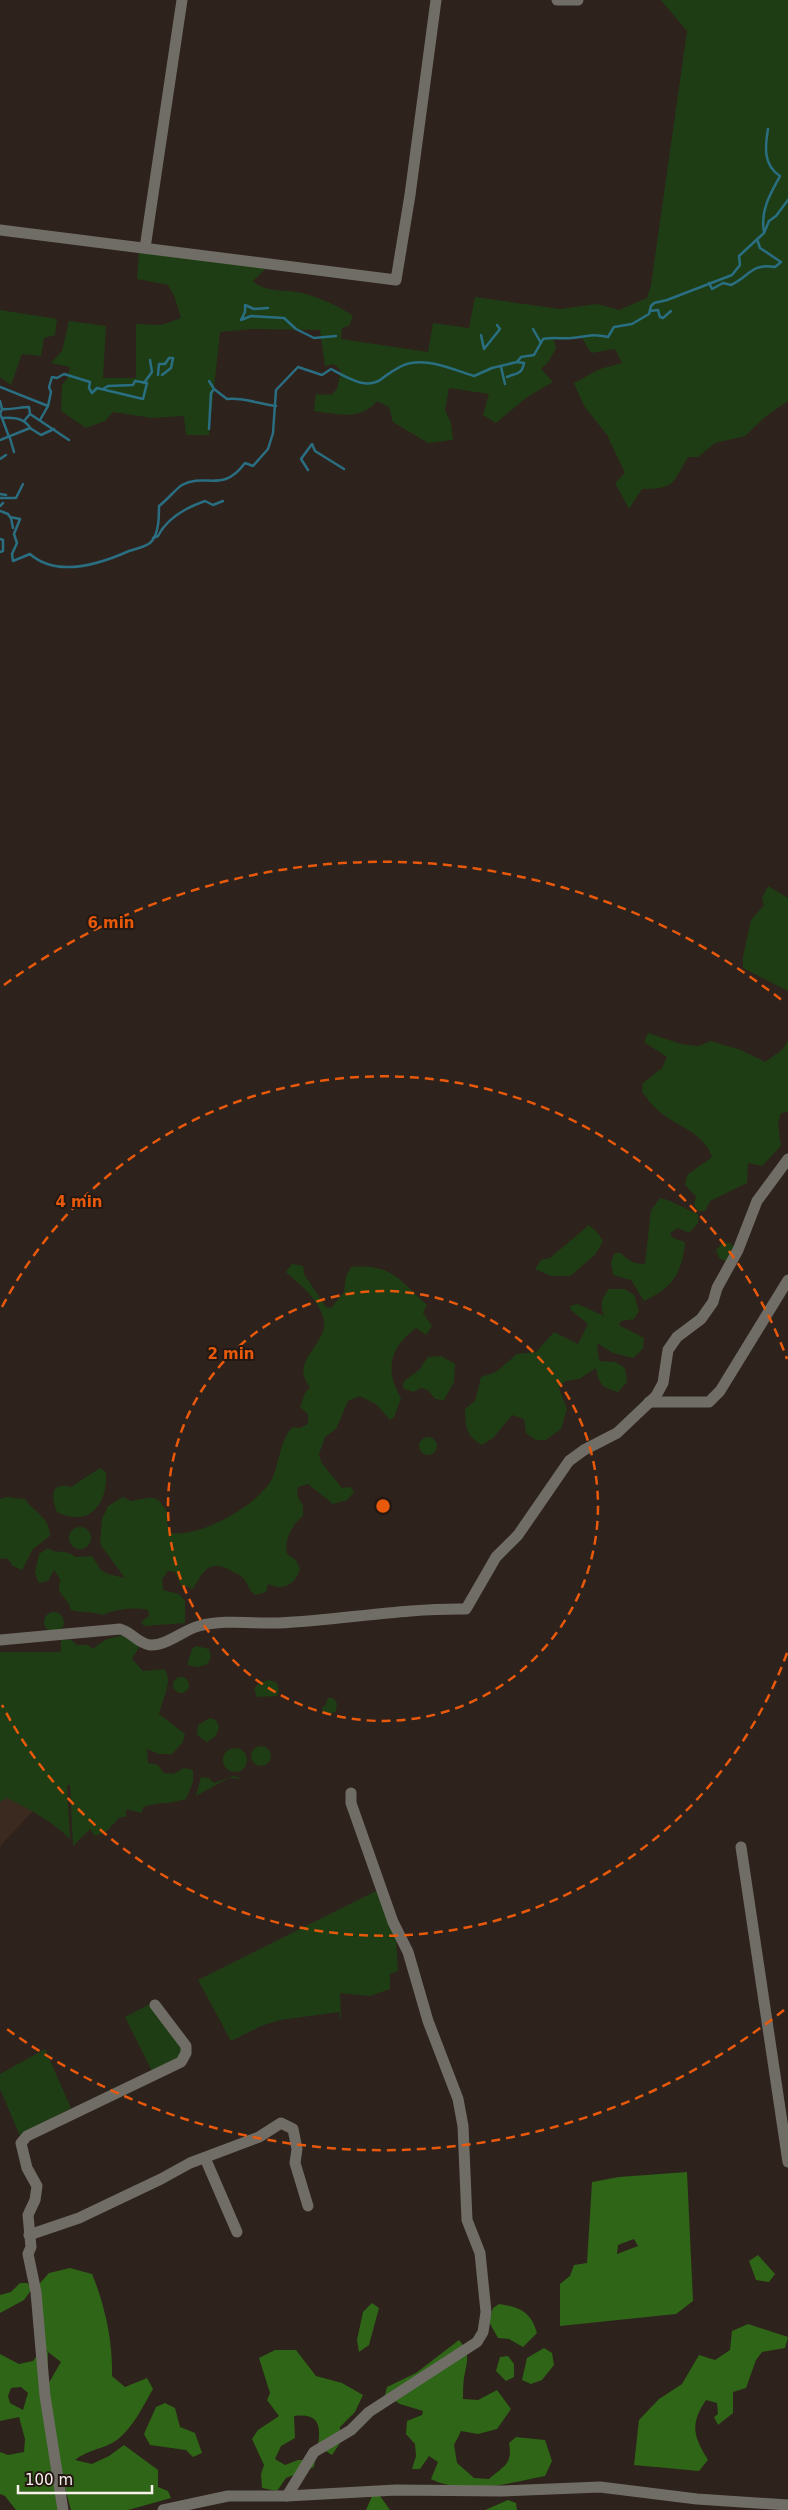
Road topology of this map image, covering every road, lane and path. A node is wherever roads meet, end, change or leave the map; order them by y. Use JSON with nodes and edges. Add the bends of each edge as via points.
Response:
{"nodes":[{"id":1,"x":182,"y":0,"type":"edge"},
{"id":2,"x":436,"y":0,"type":"edge"},
{"id":3,"x":556,"y":0,"type":"edge"},
{"id":4,"x":578,"y":0,"type":"edge"},
{"id":5,"x":0,"y":230,"type":"edge"},
{"id":6,"x":145,"y":248,"type":"junction"},
{"id":7,"x":788,"y":1159,"type":"edge"},
{"id":8,"x":788,"y":1280,"type":"edge"},
{"id":9,"x":649,"y":1402,"type":"junction"},
{"id":10,"x":0,"y":1640,"type":"edge"},
{"id":11,"x":350,"y":1793,"type":"dead end"},
{"id":12,"x":741,"y":1846,"type":"dead end"},
{"id":13,"x":155,"y":2005,"type":"dead end"},
{"id":14,"x":205,"y":2158,"type":"junction"},
{"id":15,"x":788,"y":2162,"type":"edge"},
{"id":16,"x":308,"y":2206,"type":"dead end"},
{"id":17,"x":237,"y":2232,"type":"dead end"},
{"id":18,"x":29,"y":2235,"type":"junction"},
{"id":19,"x":287,"y":2496,"type":"junction"},
{"id":20,"x":697,"y":2499,"type":"junction"},
{"id":21,"x":788,"y":2505,"type":"edge"},
{"id":22,"x":63,"y":2510,"type":"edge"},
{"id":23,"x":163,"y":2510,"type":"edge"},
{"id":24,"x":702,"y":2510,"type":"edge"}],
"edges":[{"from":1,"to":6,"type":"street"},
{"from":2,"to":6,"type":"street","via":[[398,278],[388,280]]},
{"from":3,"to":4,"type":"street"},
{"from":5,"to":6,"type":"street"},
{"from":7,"to":9,"type":"street","via":[[757,1201],[713,1302],[701,1319],[677,1337],[668,1350],[663,1383]]},
{"from":8,"to":9,"type":"street","via":[[720,1391],[709,1402]]},
{"from":9,"to":10,"type":"street","via":[[617,1433],[584,1450],[569,1462],[518,1535],[496,1557],[466,1609],[199,1626],[151,1645],[135,1640],[127,1631],[120,1629]]},
{"from":11,"to":19,"type":"street","via":[[458,2099],[463,2126],[467,2220],[480,2253],[486,2312],[483,2332],[477,2342],[314,2452]]},
{"from":12,"to":15,"type":"street"},
{"from":13,"to":18,"type":"street","via":[[186,2046],[181,2062],[27,2136],[20,2143],[27,2168],[37,2186],[36,2200],[28,2215]]},
{"from":14,"to":16,"type":"street","via":[[259,2137],[281,2123],[288,2124],[296,2136],[295,2163]]},
{"from":14,"to":17,"type":"street"},
{"from":14,"to":18,"type":"street","via":[[190,2162],[79,2218]]},
{"from":18,"to":22,"type":"street","via":[[31,2247],[28,2254],[36,2292],[45,2396]]},
{"from":19,"to":20,"type":"street","via":[[396,2490],[501,2492],[600,2487]]},
{"from":19,"to":23,"type":"street","via":[[228,2496]]},
{"from":20,"to":21,"type":"street"},
{"from":20,"to":24,"type":"street"}]}
